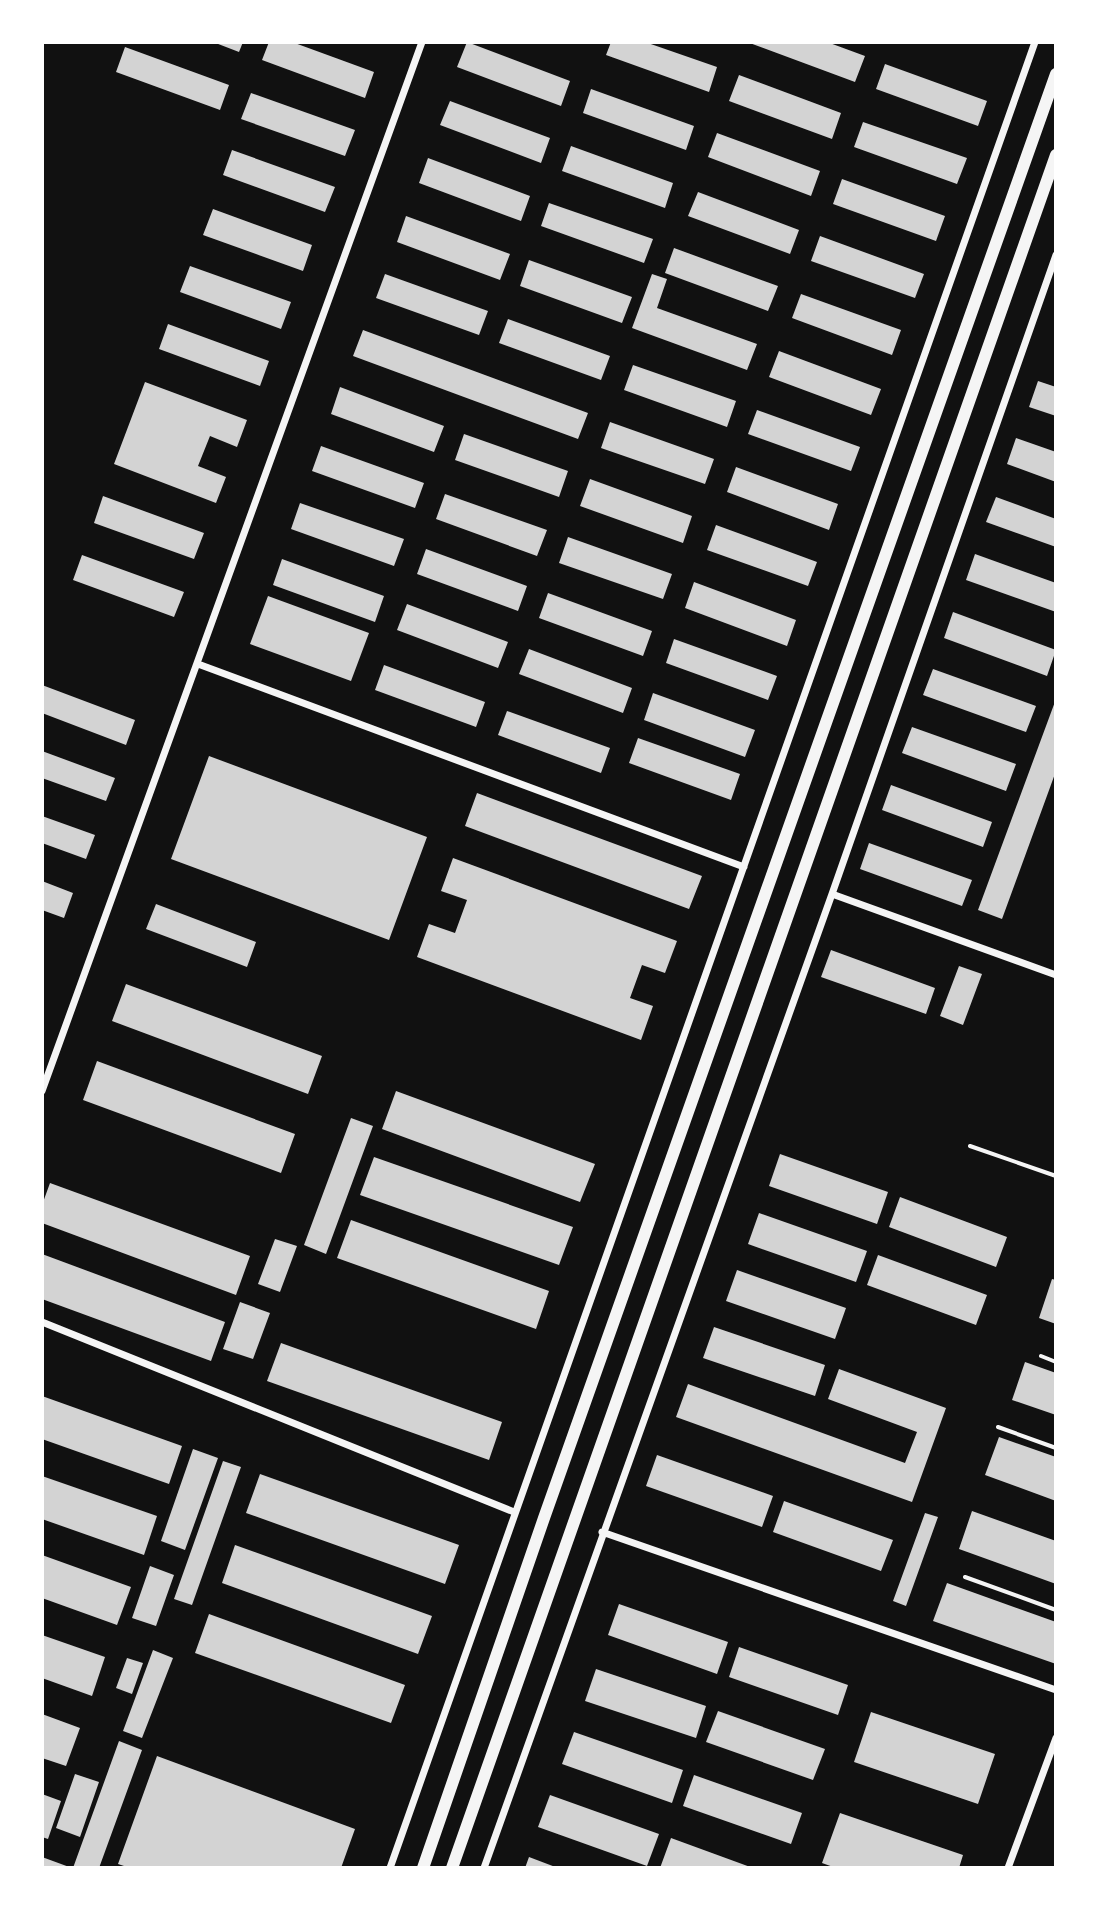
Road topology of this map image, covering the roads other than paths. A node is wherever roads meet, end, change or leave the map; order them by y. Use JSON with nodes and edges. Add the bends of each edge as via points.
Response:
{"nodes":[{"id":1,"x":422,"y":42,"type":"edge"},
{"id":2,"x":1035,"y":42,"type":"edge"},
{"id":3,"x":1056,"y":74,"type":"edge"},
{"id":4,"x":1056,"y":155,"type":"edge"},
{"id":5,"x":1056,"y":255,"type":"edge"},
{"id":6,"x":198,"y":664,"type":"junction"},
{"id":7,"x":744,"y":867,"type":"junction"},
{"id":8,"x":832,"y":894,"type":"junction"},
{"id":9,"x":1056,"y":975,"type":"edge"},
{"id":10,"x":42,"y":1091,"type":"edge"},
{"id":11,"x":970,"y":1146,"type":"dead end"},
{"id":12,"x":1056,"y":1176,"type":"edge"},
{"id":13,"x":42,"y":1322,"type":"edge"},
{"id":14,"x":1041,"y":1356,"type":"dead end"},
{"id":15,"x":1056,"y":1362,"type":"edge"},
{"id":16,"x":998,"y":1427,"type":"dead end"},
{"id":17,"x":1056,"y":1448,"type":"edge"},
{"id":18,"x":514,"y":1512,"type":"junction"},
{"id":19,"x":602,"y":1532,"type":"junction"},
{"id":20,"x":965,"y":1577,"type":"dead end"},
{"id":21,"x":1056,"y":1610,"type":"edge"},
{"id":22,"x":1056,"y":1690,"type":"edge"},
{"id":23,"x":1056,"y":1738,"type":"edge"},
{"id":24,"x":390,"y":1868,"type":"edge"},
{"id":25,"x":423,"y":1868,"type":"edge"},
{"id":26,"x":452,"y":1868,"type":"edge"},
{"id":27,"x":484,"y":1868,"type":"edge"},
{"id":28,"x":1008,"y":1868,"type":"edge"}],
"edges":[{"from":1,"to":6,"type":"street"},
{"from":2,"to":7,"type":"street"},
{"from":3,"to":25,"type":"main road"},
{"from":4,"to":26,"type":"main road"},
{"from":5,"to":8,"type":"street"},
{"from":6,"to":7,"type":"street"},
{"from":6,"to":10,"type":"street"},
{"from":7,"to":18,"type":"street"},
{"from":8,"to":9,"type":"street"},
{"from":8,"to":19,"type":"street"},
{"from":11,"to":12,"type":"lane"},
{"from":13,"to":18,"type":"street"},
{"from":14,"to":15,"type":"lane"},
{"from":16,"to":17,"type":"lane"},
{"from":18,"to":24,"type":"street"},
{"from":19,"to":22,"type":"street"},
{"from":19,"to":27,"type":"street"},
{"from":20,"to":21,"type":"lane"},
{"from":23,"to":28,"type":"street"}]}
